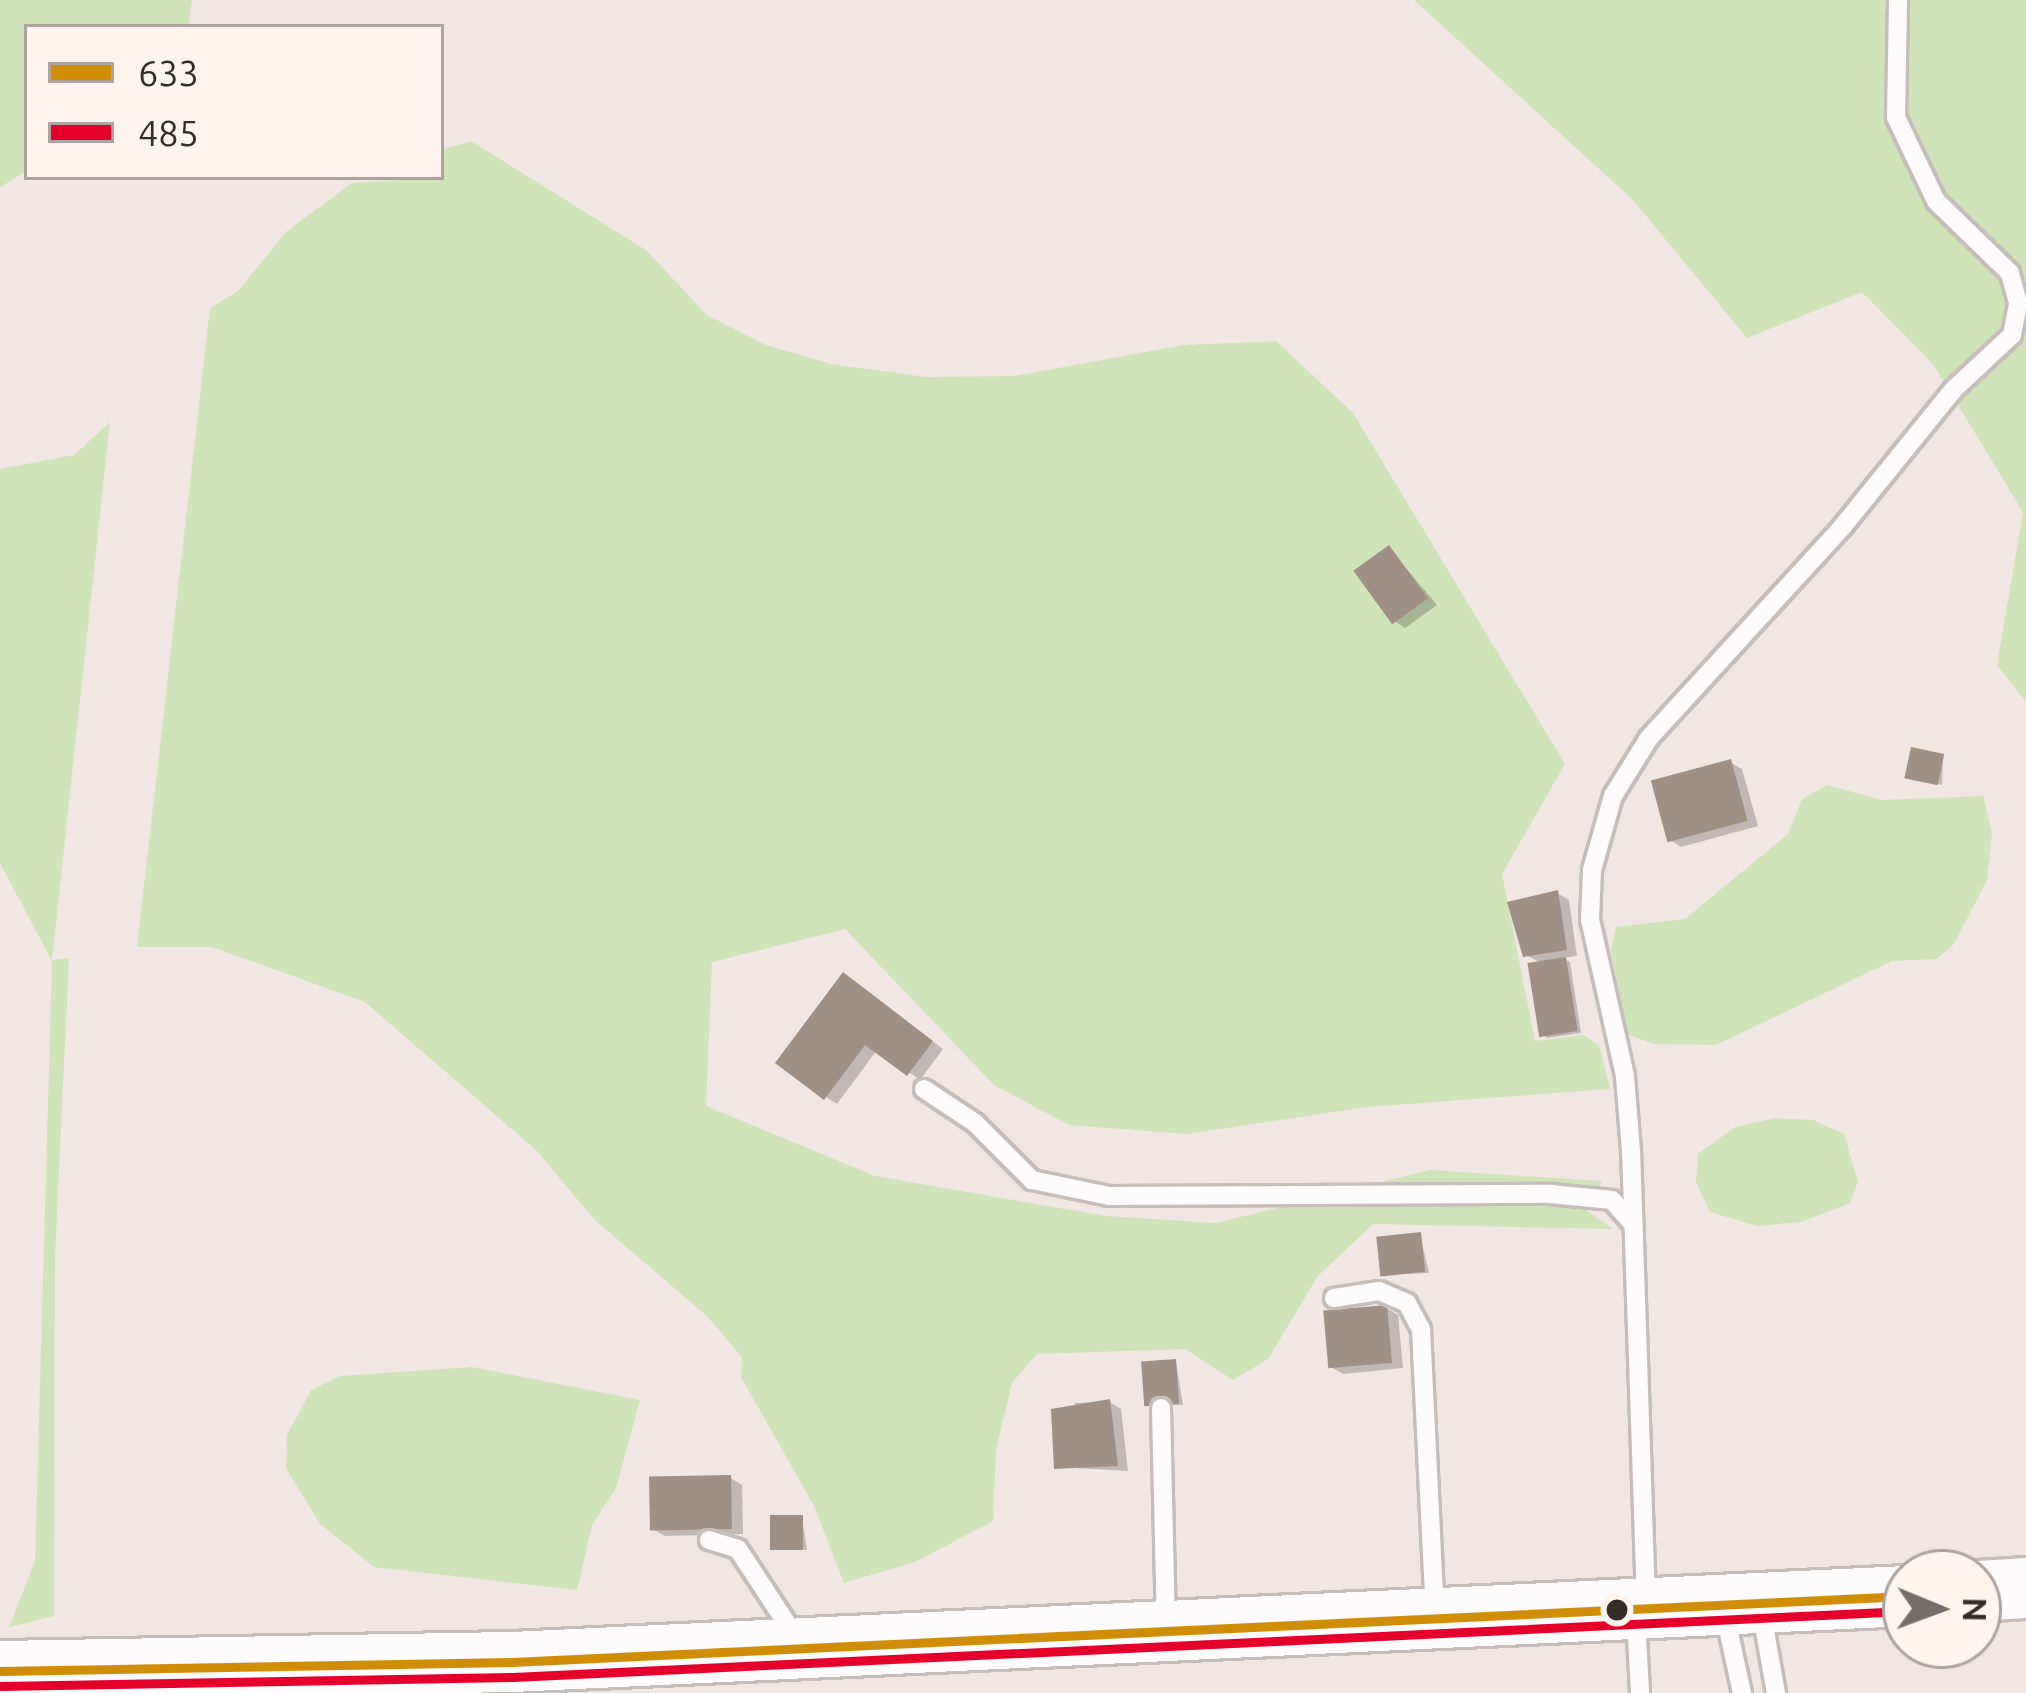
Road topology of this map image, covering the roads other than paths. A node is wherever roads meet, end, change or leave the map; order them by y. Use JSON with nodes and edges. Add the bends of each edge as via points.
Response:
{"nodes":[{"id":1,"x":1898,"y":0,"type":"edge"},
{"id":2,"x":924,"y":1089,"type":"dead end"},
{"id":3,"x":1635,"y":1228,"type":"junction"},
{"id":4,"x":1334,"y":1298,"type":"dead end"},
{"id":5,"x":1161,"y":1408,"type":"dead end"},
{"id":6,"x":709,"y":1540,"type":"dead end"},
{"id":7,"x":1882,"y":1597,"type":"edge"},
{"id":8,"x":1741,"y":1605,"type":"junction"},
{"id":9,"x":1640,"y":1607,"type":"junction"},
{"id":10,"x":1435,"y":1617,"type":"junction"},
{"id":11,"x":1166,"y":1630,"type":"junction"},
{"id":12,"x":805,"y":1650,"type":"junction"},
{"id":13,"x":0,"y":1671,"type":"edge"},
{"id":14,"x":1640,"y":1693,"type":"edge"},
{"id":15,"x":1742,"y":1693,"type":"edge"},
{"id":16,"x":1777,"y":1693,"type":"edge"}],
"edges":[{"from":1,"to":3,"type":"lane","via":[[1897,117],[1936,201],[2010,273],[2018,303],[2012,335],[1953,390],[1843,526],[1694,686],[1613,796],[1599,832],[1590,920],[1625,1076]]},
{"from":2,"to":3,"type":"lane","via":[[975,1123],[1032,1180],[1109,1196],[1550,1194],[1612,1200]]},
{"from":3,"to":9,"type":"lane"},
{"from":4,"to":10,"type":"lane","via":[[1379,1292],[1407,1303],[1421,1330]]},
{"from":5,"to":11,"type":"lane"},
{"from":6,"to":12,"type":"lane","via":[[738,1549]]},
{"from":7,"to":8,"type":"main road"},
{"from":8,"to":9,"type":"main road"},
{"from":8,"to":15,"type":"lane"},
{"from":8,"to":16,"type":"lane"},
{"from":9,"to":10,"type":"main road"},
{"from":9,"to":14,"type":"lane"},
{"from":10,"to":11,"type":"main road"},
{"from":11,"to":12,"type":"main road"},
{"from":12,"to":13,"type":"main road"}]}
